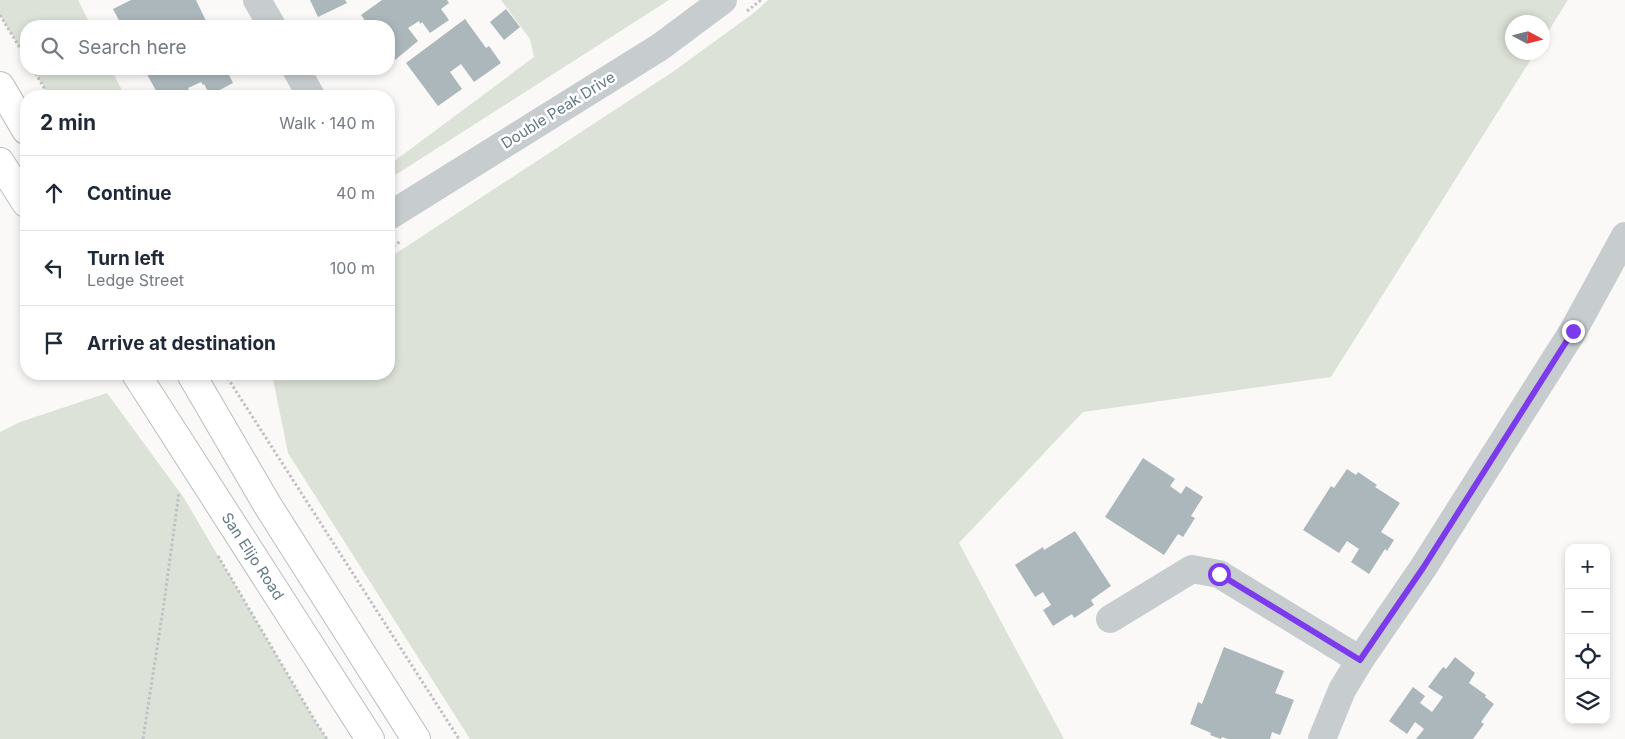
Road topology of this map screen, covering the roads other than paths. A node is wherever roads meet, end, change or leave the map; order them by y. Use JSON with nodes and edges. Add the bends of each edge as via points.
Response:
{"nodes":[{"id":1,"x":257,"y":0,"type":"edge"},
{"id":2,"x":723,"y":0,"type":"edge"},
{"id":3,"x":269,"y":20,"type":"edge"},
{"id":4,"x":299,"y":75,"type":"edge"},
{"id":5,"x":0,"y":86,"type":"edge"},
{"id":6,"x":308,"y":90,"type":"edge"},
{"id":7,"x":20,"y":120,"type":"edge"},
{"id":8,"x":0,"y":162,"type":"edge"},
{"id":9,"x":20,"y":194,"type":"edge"},
{"id":10,"x":395,"y":212,"type":"edge"},
{"id":11,"x":1625,"y":236,"type":"edge"},
{"id":12,"x":140,"y":380,"type":"edge"},
{"id":13,"x":194,"y":380,"type":"edge"},
{"id":14,"x":1110,"y":619,"type":"dead end"},
{"id":15,"x":1360,"y":660,"type":"junction"},
{"id":16,"x":370,"y":739,"type":"edge"},
{"id":17,"x":416,"y":739,"type":"edge"},
{"id":18,"x":1322,"y":739,"type":"edge"}],
"edges":[{"from":1,"to":3,"type":"street"},
{"from":2,"to":10,"type":"street","name":"Double Peak Drive","via":[[660,46]]},
{"from":4,"to":6,"type":"street"},
{"from":5,"to":7,"type":"main road"},
{"from":8,"to":9,"type":"main road"},
{"from":11,"to":15,"type":"street","via":[[1573,331],[1423,568]]},
{"from":12,"to":16,"type":"main road","name":"San Elijo Road"},
{"from":13,"to":17,"type":"main road","via":[[268,506]]},
{"from":14,"to":15,"type":"street","via":[[1192,570],[1219,574]]},
{"from":15,"to":18,"type":"street","via":[[1342,690]]}]}
